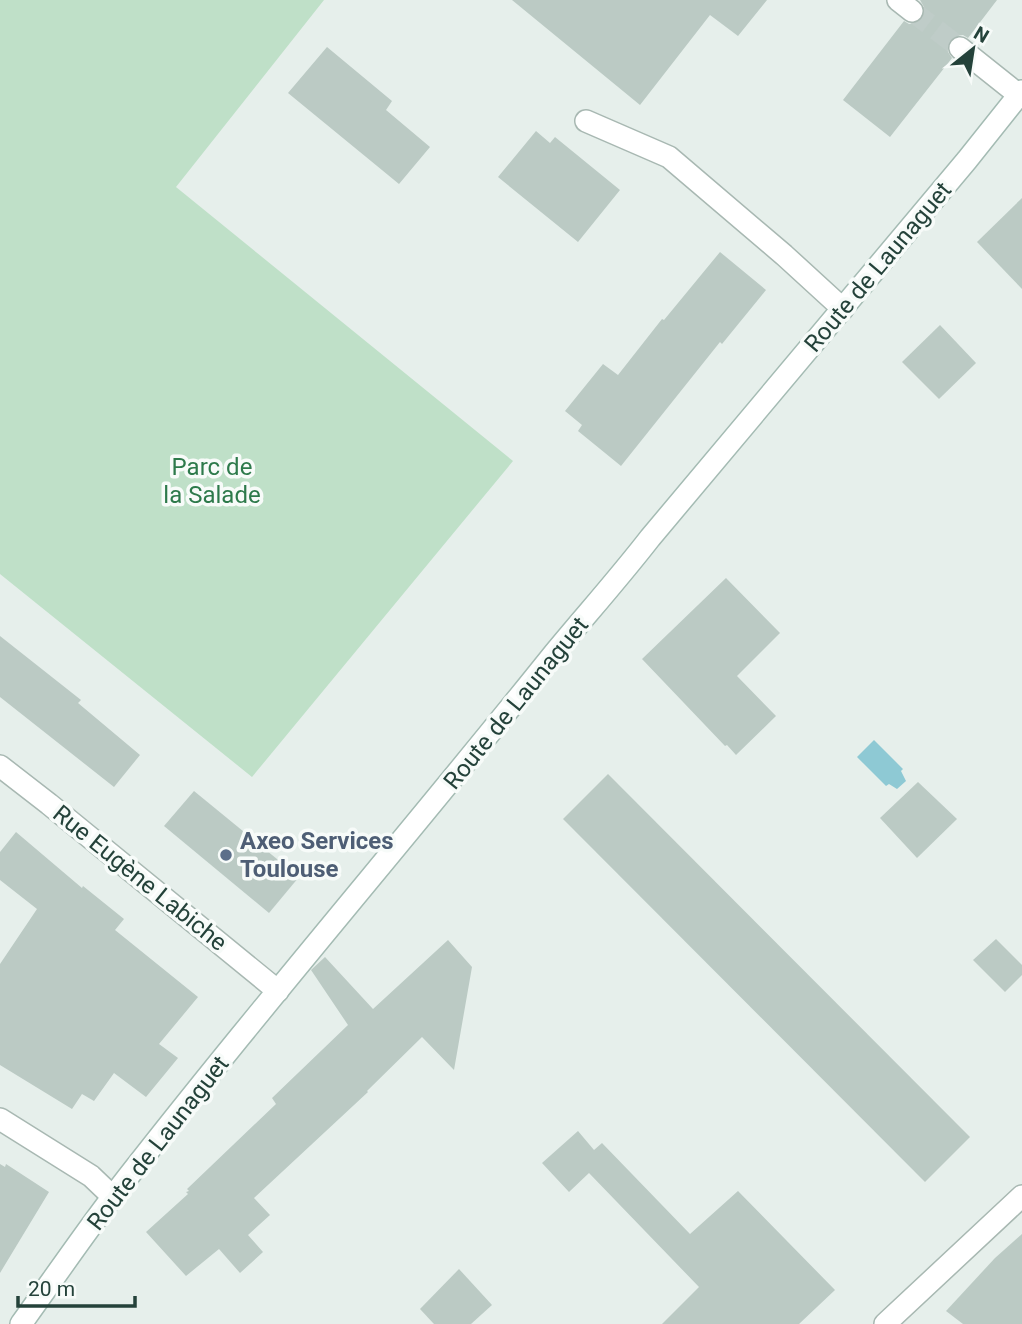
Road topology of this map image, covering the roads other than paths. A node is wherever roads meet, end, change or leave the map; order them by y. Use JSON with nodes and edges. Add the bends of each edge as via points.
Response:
{"nodes":[{"id":1,"x":960,"y":48,"type":"tunnel mouth"},
{"id":2,"x":1020,"y":93,"type":"edge"},
{"id":3,"x":586,"y":121,"type":"dead end"},
{"id":4,"x":843,"y":309,"type":"junction"},
{"id":5,"x":0,"y":766,"type":"edge"},
{"id":6,"x":278,"y":991,"type":"junction"},
{"id":7,"x":0,"y":1119,"type":"edge"},
{"id":8,"x":1022,"y":1196,"type":"edge"},
{"id":9,"x":113,"y":1197,"type":"junction"},
{"id":10,"x":21,"y":1324,"type":"edge"},
{"id":11,"x":886,"y":1324,"type":"edge"}],
"edges":[{"from":1,"to":2,"type":"main road"},
{"from":2,"to":4,"type":"main road","name":"Route de Launaguet"},
{"from":3,"to":4,"type":"main road","via":[[669,157]]},
{"from":4,"to":6,"type":"main road","name":"Route de Launaguet"},
{"from":5,"to":6,"type":"main road","name":"Rue Eugène Labiche"},
{"from":6,"to":9,"type":"main road","name":"Route de Launaguet"},
{"from":7,"to":9,"type":"main road","via":[[91,1177]]},
{"from":8,"to":11,"type":"main road"},
{"from":9,"to":10,"type":"main road","name":"Route de Launaguet"}]}
